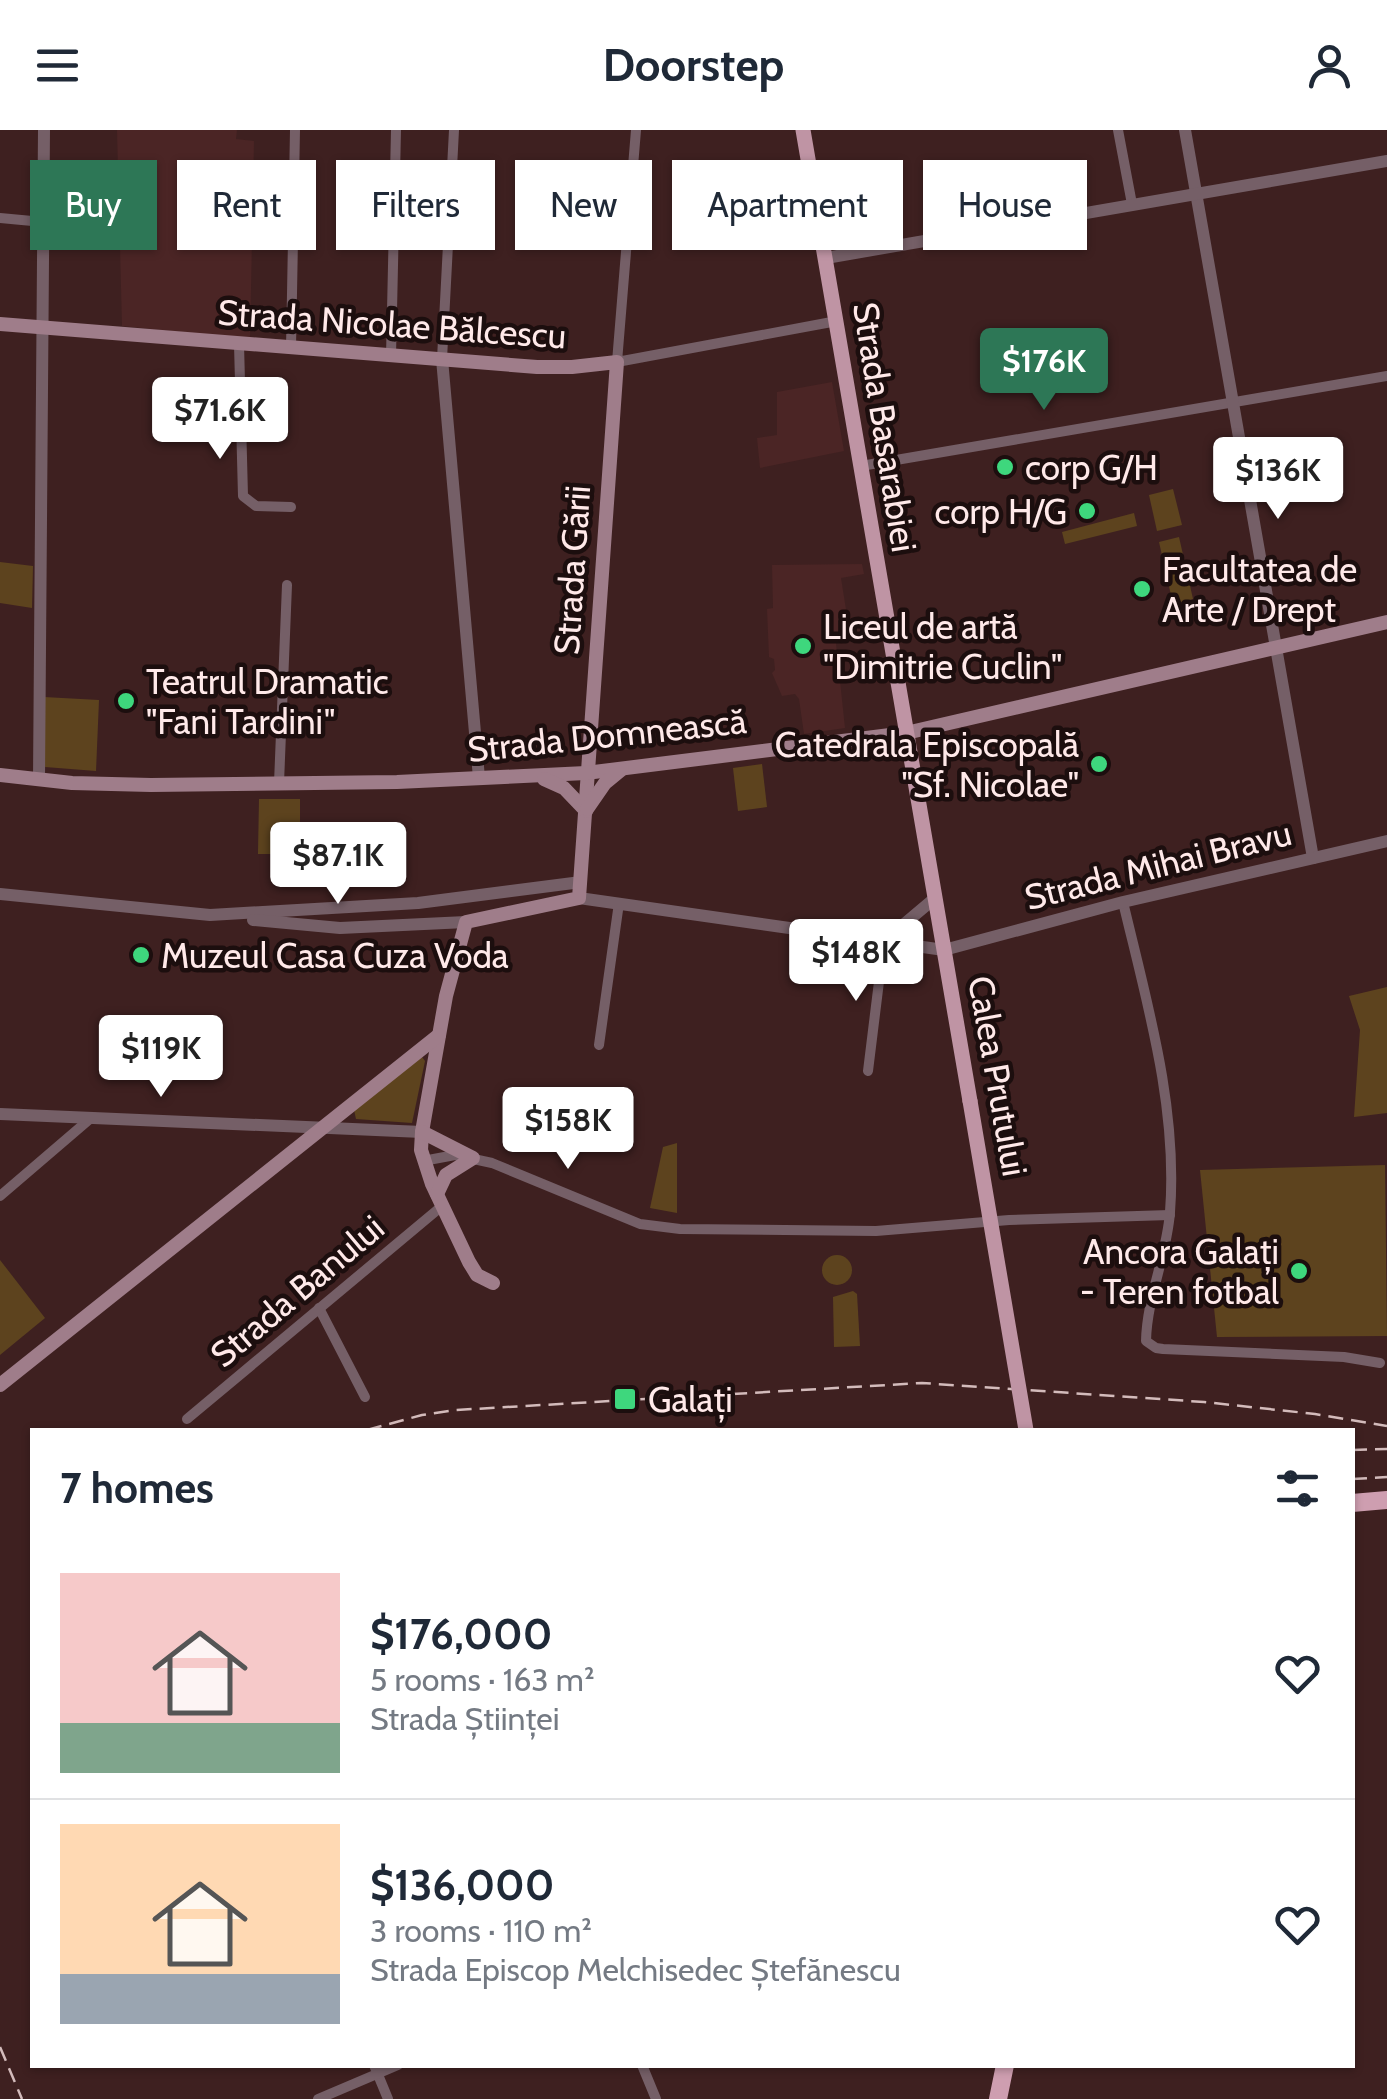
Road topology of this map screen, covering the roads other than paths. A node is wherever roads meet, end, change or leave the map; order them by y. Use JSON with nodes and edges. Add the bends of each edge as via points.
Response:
{"nodes":[{"id":1,"x":44,"y":130,"type":"edge"},
{"id":2,"x":295,"y":130,"type":"edge"},
{"id":3,"x":396,"y":130,"type":"edge"},
{"id":4,"x":454,"y":130,"type":"edge"},
{"id":5,"x":636,"y":130,"type":"edge"},
{"id":6,"x":803,"y":130,"type":"edge"},
{"id":7,"x":1118,"y":130,"type":"edge"},
{"id":8,"x":1184,"y":130,"type":"edge"},
{"id":9,"x":44,"y":160,"type":"edge"},
{"id":10,"x":1387,"y":161,"type":"edge"},
{"id":11,"x":1196,"y":194,"type":"junction"},
{"id":12,"x":1132,"y":204,"type":"junction"},
{"id":13,"x":0,"y":218,"type":"edge"},
{"id":14,"x":30,"y":221,"type":"edge"},
{"id":15,"x":43,"y":250,"type":"edge"},
{"id":16,"x":826,"y":258,"type":"junction"},
{"id":17,"x":836,"y":321,"type":"junction"},
{"id":18,"x":0,"y":324,"type":"edge"},
{"id":19,"x":42,"y":327,"type":"junction"},
{"id":20,"x":239,"y":344,"type":"junction"},
{"id":21,"x":291,"y":348,"type":"junction"},
{"id":22,"x":391,"y":356,"type":"junction"},
{"id":23,"x":442,"y":359,"type":"junction"},
{"id":24,"x":617,"y":362,"type":"junction"},
{"id":25,"x":1387,"y":376,"type":"edge"},
{"id":26,"x":1235,"y":402,"type":"junction"},
{"id":27,"x":861,"y":466,"type":"junction"},
{"id":28,"x":291,"y":506,"type":"dead end"},
{"id":29,"x":287,"y":585,"type":"dead end"},
{"id":30,"x":1387,"y":622,"type":"edge"},
{"id":31,"x":1278,"y":648,"type":"junction"},
{"id":32,"x":906,"y":734,"type":"junction"},
{"id":33,"x":622,"y":768,"type":"junction"},
{"id":34,"x":586,"y":773,"type":"junction"},
{"id":35,"x":0,"y":775,"type":"edge"},
{"id":36,"x":528,"y":776,"type":"junction"},
{"id":37,"x":479,"y":778,"type":"junction"},
{"id":38,"x":39,"y":779,"type":"junction"},
{"id":39,"x":280,"y":783,"type":"junction"},
{"id":40,"x":586,"y":811,"type":"junction"},
{"id":41,"x":1387,"y":841,"type":"edge"},
{"id":42,"x":1313,"y":858,"type":"junction"},
{"id":43,"x":580,"y":890,"type":"junction"},
{"id":44,"x":0,"y":894,"type":"edge"},
{"id":45,"x":934,"y":898,"type":"junction"},
{"id":46,"x":1123,"y":902,"type":"junction"},
{"id":47,"x":620,"y":903,"type":"junction"},
{"id":48,"x":210,"y":915,"type":"junction"},
{"id":49,"x":466,"y":922,"type":"junction"},
{"id":50,"x":884,"y":941,"type":"junction"},
{"id":51,"x":944,"y":950,"type":"junction"},
{"id":52,"x":439,"y":1035,"type":"junction"},
{"id":53,"x":598,"y":1045,"type":"dead end"},
{"id":54,"x":868,"y":1072,"type":"dead end"},
{"id":55,"x":0,"y":1114,"type":"edge"},
{"id":56,"x":91,"y":1118,"type":"junction"},
{"id":57,"x":320,"y":1128,"type":"junction"},
{"id":58,"x":422,"y":1132,"type":"junction"},
{"id":59,"x":473,"y":1158,"type":"junction"},
{"id":60,"x":424,"y":1161,"type":"junction"},
{"id":61,"x":0,"y":1196,"type":"edge"},
{"id":62,"x":439,"y":1200,"type":"junction"},
{"id":63,"x":1170,"y":1215,"type":"junction"},
{"id":64,"x":492,"y":1283,"type":"dead end"},
{"id":65,"x":319,"y":1308,"type":"junction"},
{"id":66,"x":1380,"y":1363,"type":"dead end"},
{"id":67,"x":0,"y":1385,"type":"edge"},
{"id":68,"x":365,"y":1397,"type":"dead end"},
{"id":69,"x":187,"y":1419,"type":"dead end"},
{"id":70,"x":1026,"y":1428,"type":"edge"},
{"id":71,"x":1387,"y":1500,"type":"edge"},
{"id":72,"x":1355,"y":1503,"type":"edge"},
{"id":73,"x":643,"y":2068,"type":"edge"},
{"id":74,"x":1004,"y":2068,"type":"edge"},
{"id":75,"x":375,"y":2070,"type":"edge"},
{"id":76,"x":318,"y":2099,"type":"edge"},
{"id":77,"x":388,"y":2099,"type":"edge"},
{"id":78,"x":656,"y":2099,"type":"edge"},
{"id":79,"x":998,"y":2099,"type":"edge"}],
"edges":[{"from":1,"to":9,"type":"street"},
{"from":2,"to":21,"type":"street"},
{"from":3,"to":22,"type":"street"},
{"from":4,"to":23,"type":"street"},
{"from":5,"to":24,"type":"street","name":"Strada Gării"},
{"from":6,"to":16,"type":"main road","name":"Strada Basarabiei"},
{"from":7,"to":12,"type":"street"},
{"from":8,"to":11,"type":"street"},
{"from":10,"to":11,"type":"street"},
{"from":11,"to":12,"type":"street"},
{"from":11,"to":26,"type":"street"},
{"from":12,"to":16,"type":"street"},
{"from":13,"to":14,"type":"street"},
{"from":15,"to":19,"type":"street"},
{"from":16,"to":17,"type":"main road","name":"Strada Basarabiei"},
{"from":17,"to":24,"type":"street","name":"Strada Nicolae Bălcescu"},
{"from":17,"to":27,"type":"main road","name":"Strada Basarabiei"},
{"from":18,"to":19,"type":"main road","name":"Strada Nicolae Bălcescu"},
{"from":19,"to":20,"type":"main road","name":"Strada Nicolae Bălcescu"},
{"from":19,"to":38,"type":"street"},
{"from":20,"to":21,"type":"main road","name":"Strada Nicolae Bălcescu"},
{"from":20,"to":28,"type":"street","via":[[242,496],[256,506]]},
{"from":21,"to":22,"type":"main road","name":"Strada Nicolae Bălcescu"},
{"from":22,"to":23,"type":"main road","name":"Strada Nicolae Bălcescu"},
{"from":23,"to":24,"type":"main road","name":"Strada Nicolae Bălcescu","via":[[552,368]]},
{"from":23,"to":37,"type":"street"},
{"from":24,"to":34,"type":"main road","name":"Strada Gării"},
{"from":25,"to":26,"type":"street"},
{"from":26,"to":27,"type":"street"},
{"from":26,"to":31,"type":"street"},
{"from":27,"to":32,"type":"main road","name":"Strada Basarabiei"},
{"from":29,"to":39,"type":"street"},
{"from":30,"to":31,"type":"main road","name":"Strada Domnească"},
{"from":31,"to":32,"type":"main road","name":"Strada Domnească"},
{"from":31,"to":42,"type":"street"},
{"from":32,"to":33,"type":"main road","name":"Strada Domnească"},
{"from":32,"to":45,"type":"main road","name":"Calea Prutului"},
{"from":33,"to":34,"type":"main road","name":"Strada Domnească"},
{"from":33,"to":40,"type":"main road"},
{"from":34,"to":36,"type":"main road","name":"Strada Domnească"},
{"from":34,"to":40,"type":"main road","name":"Strada Gării"},
{"from":35,"to":38,"type":"main road","name":"Strada Domnească"},
{"from":36,"to":37,"type":"main road","name":"Strada Domnească"},
{"from":36,"to":40,"type":"main road","via":[[564,788]]},
{"from":37,"to":39,"type":"main road","name":"Strada Domnească"},
{"from":38,"to":39,"type":"main road","name":"Strada Domnească"},
{"from":40,"to":43,"type":"main road","name":"Strada Gării"},
{"from":41,"to":42,"type":"street","name":"Strada Mihai Bravu"},
{"from":42,"to":46,"type":"street","name":"Strada Mihai Bravu"},
{"from":43,"to":47,"type":"street"},
{"from":43,"to":48,"type":"street"},
{"from":43,"to":49,"type":"main road"},
{"from":44,"to":48,"type":"street"},
{"from":45,"to":50,"type":"street"},
{"from":45,"to":51,"type":"main road","name":"Calea Prutului"},
{"from":46,"to":51,"type":"street","name":"Strada Mihai Bravu"},
{"from":46,"to":63,"type":"street","via":[[1163,1086]]},
{"from":47,"to":50,"type":"street"},
{"from":47,"to":53,"type":"street"},
{"from":48,"to":49,"type":"street","via":[[340,928]]},
{"from":49,"to":52,"type":"main road"},
{"from":50,"to":51,"type":"street"},
{"from":50,"to":54,"type":"street"},
{"from":51,"to":70,"type":"main road","name":"Calea Prutului","bridge":true},
{"from":52,"to":57,"type":"main road"},
{"from":52,"to":58,"type":"main road"},
{"from":55,"to":56,"type":"street"},
{"from":56,"to":57,"type":"street"},
{"from":56,"to":61,"type":"street"},
{"from":57,"to":58,"type":"street"},
{"from":57,"to":67,"type":"main road"},
{"from":58,"to":59,"type":"main road"},
{"from":58,"to":60,"type":"main road"},
{"from":59,"to":60,"type":"street"},
{"from":59,"to":62,"type":"main road","via":[[446,1174]]},
{"from":59,"to":63,"type":"street","via":[[654,1226],[876,1231]]},
{"from":60,"to":62,"type":"main road"},
{"from":62,"to":64,"type":"main road","via":[[469,1262]]},
{"from":62,"to":65,"type":"street","name":"Strada Banului"},
{"from":63,"to":66,"type":"street","via":[[1146,1335],[1151,1346]]},
{"from":65,"to":68,"type":"street"},
{"from":65,"to":69,"type":"street","name":"Strada Banului"},
{"from":71,"to":72,"type":"highway"},
{"from":73,"to":78,"type":"street"},
{"from":74,"to":79,"type":"highway"},
{"from":75,"to":76,"type":"street"},
{"from":75,"to":77,"type":"street"}]}
